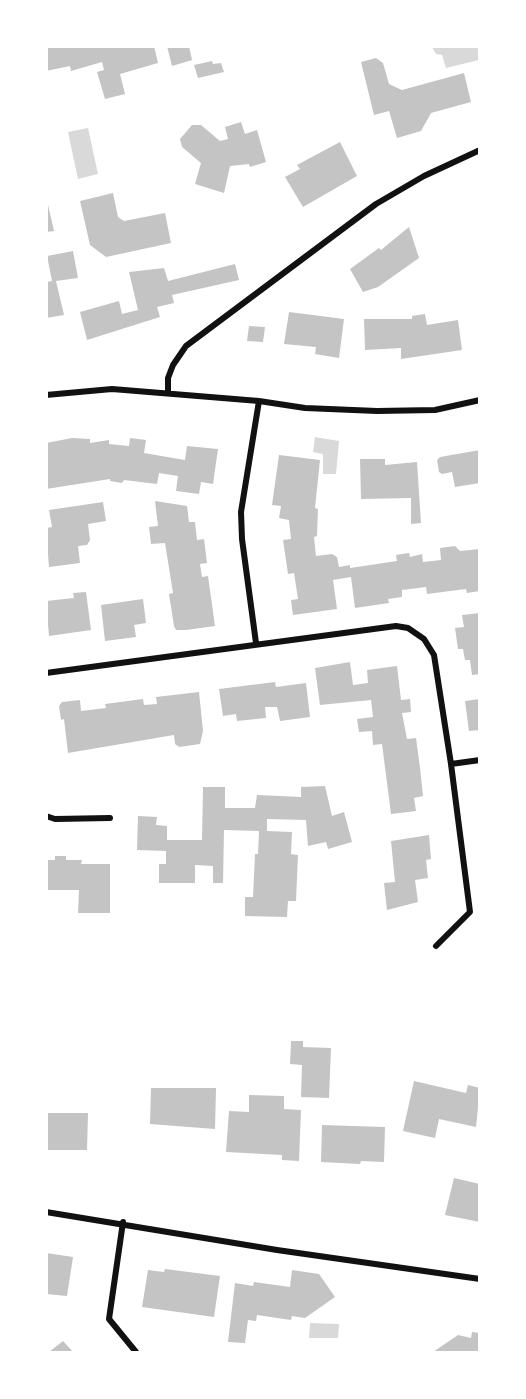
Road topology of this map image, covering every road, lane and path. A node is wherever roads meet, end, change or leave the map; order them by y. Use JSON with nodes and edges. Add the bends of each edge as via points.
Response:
{"nodes":[{"id":1,"x":480,"y":150,"type":"edge"},
{"id":2,"x":168,"y":393,"type":"junction"},
{"id":3,"x":46,"y":395,"type":"edge"},
{"id":4,"x":480,"y":400,"type":"edge"},
{"id":5,"x":259,"y":401,"type":"junction"},
{"id":6,"x":256,"y":643,"type":"junction"},
{"id":7,"x":46,"y":673,"type":"edge"},
{"id":8,"x":480,"y":760,"type":"edge"},
{"id":9,"x":451,"y":764,"type":"junction"},
{"id":10,"x":46,"y":816,"type":"edge"},
{"id":11,"x":110,"y":818,"type":"dead end"},
{"id":12,"x":436,"y":946,"type":"dead end"},
{"id":13,"x":46,"y":1212,"type":"edge"},
{"id":14,"x":123,"y":1222,"type":"junction"},
{"id":15,"x":480,"y":1279,"type":"edge"},
{"id":16,"x":136,"y":1353,"type":"edge"}],
"edges":[{"from":1,"to":2,"type":"street","via":[[376,204],[186,346],[168,378]]},
{"from":2,"to":3,"type":"street","via":[[112,389]]},
{"from":2,"to":5,"type":"street"},
{"from":4,"to":5,"type":"street","via":[[435,410],[377,411],[306,408]]},
{"from":5,"to":6,"type":"street","via":[[241,512]]},
{"from":6,"to":7,"type":"street"},
{"from":6,"to":9,"type":"street","via":[[396,626],[408,628],[424,639],[434,655]]},
{"from":8,"to":9,"type":"street"},
{"from":9,"to":12,"type":"street","via":[[470,912]]},
{"from":10,"to":11,"type":"street"},
{"from":13,"to":14,"type":"street"},
{"from":14,"to":15,"type":"street","via":[[277,1250]]},
{"from":14,"to":16,"type":"street","via":[[109,1319]]}]}
